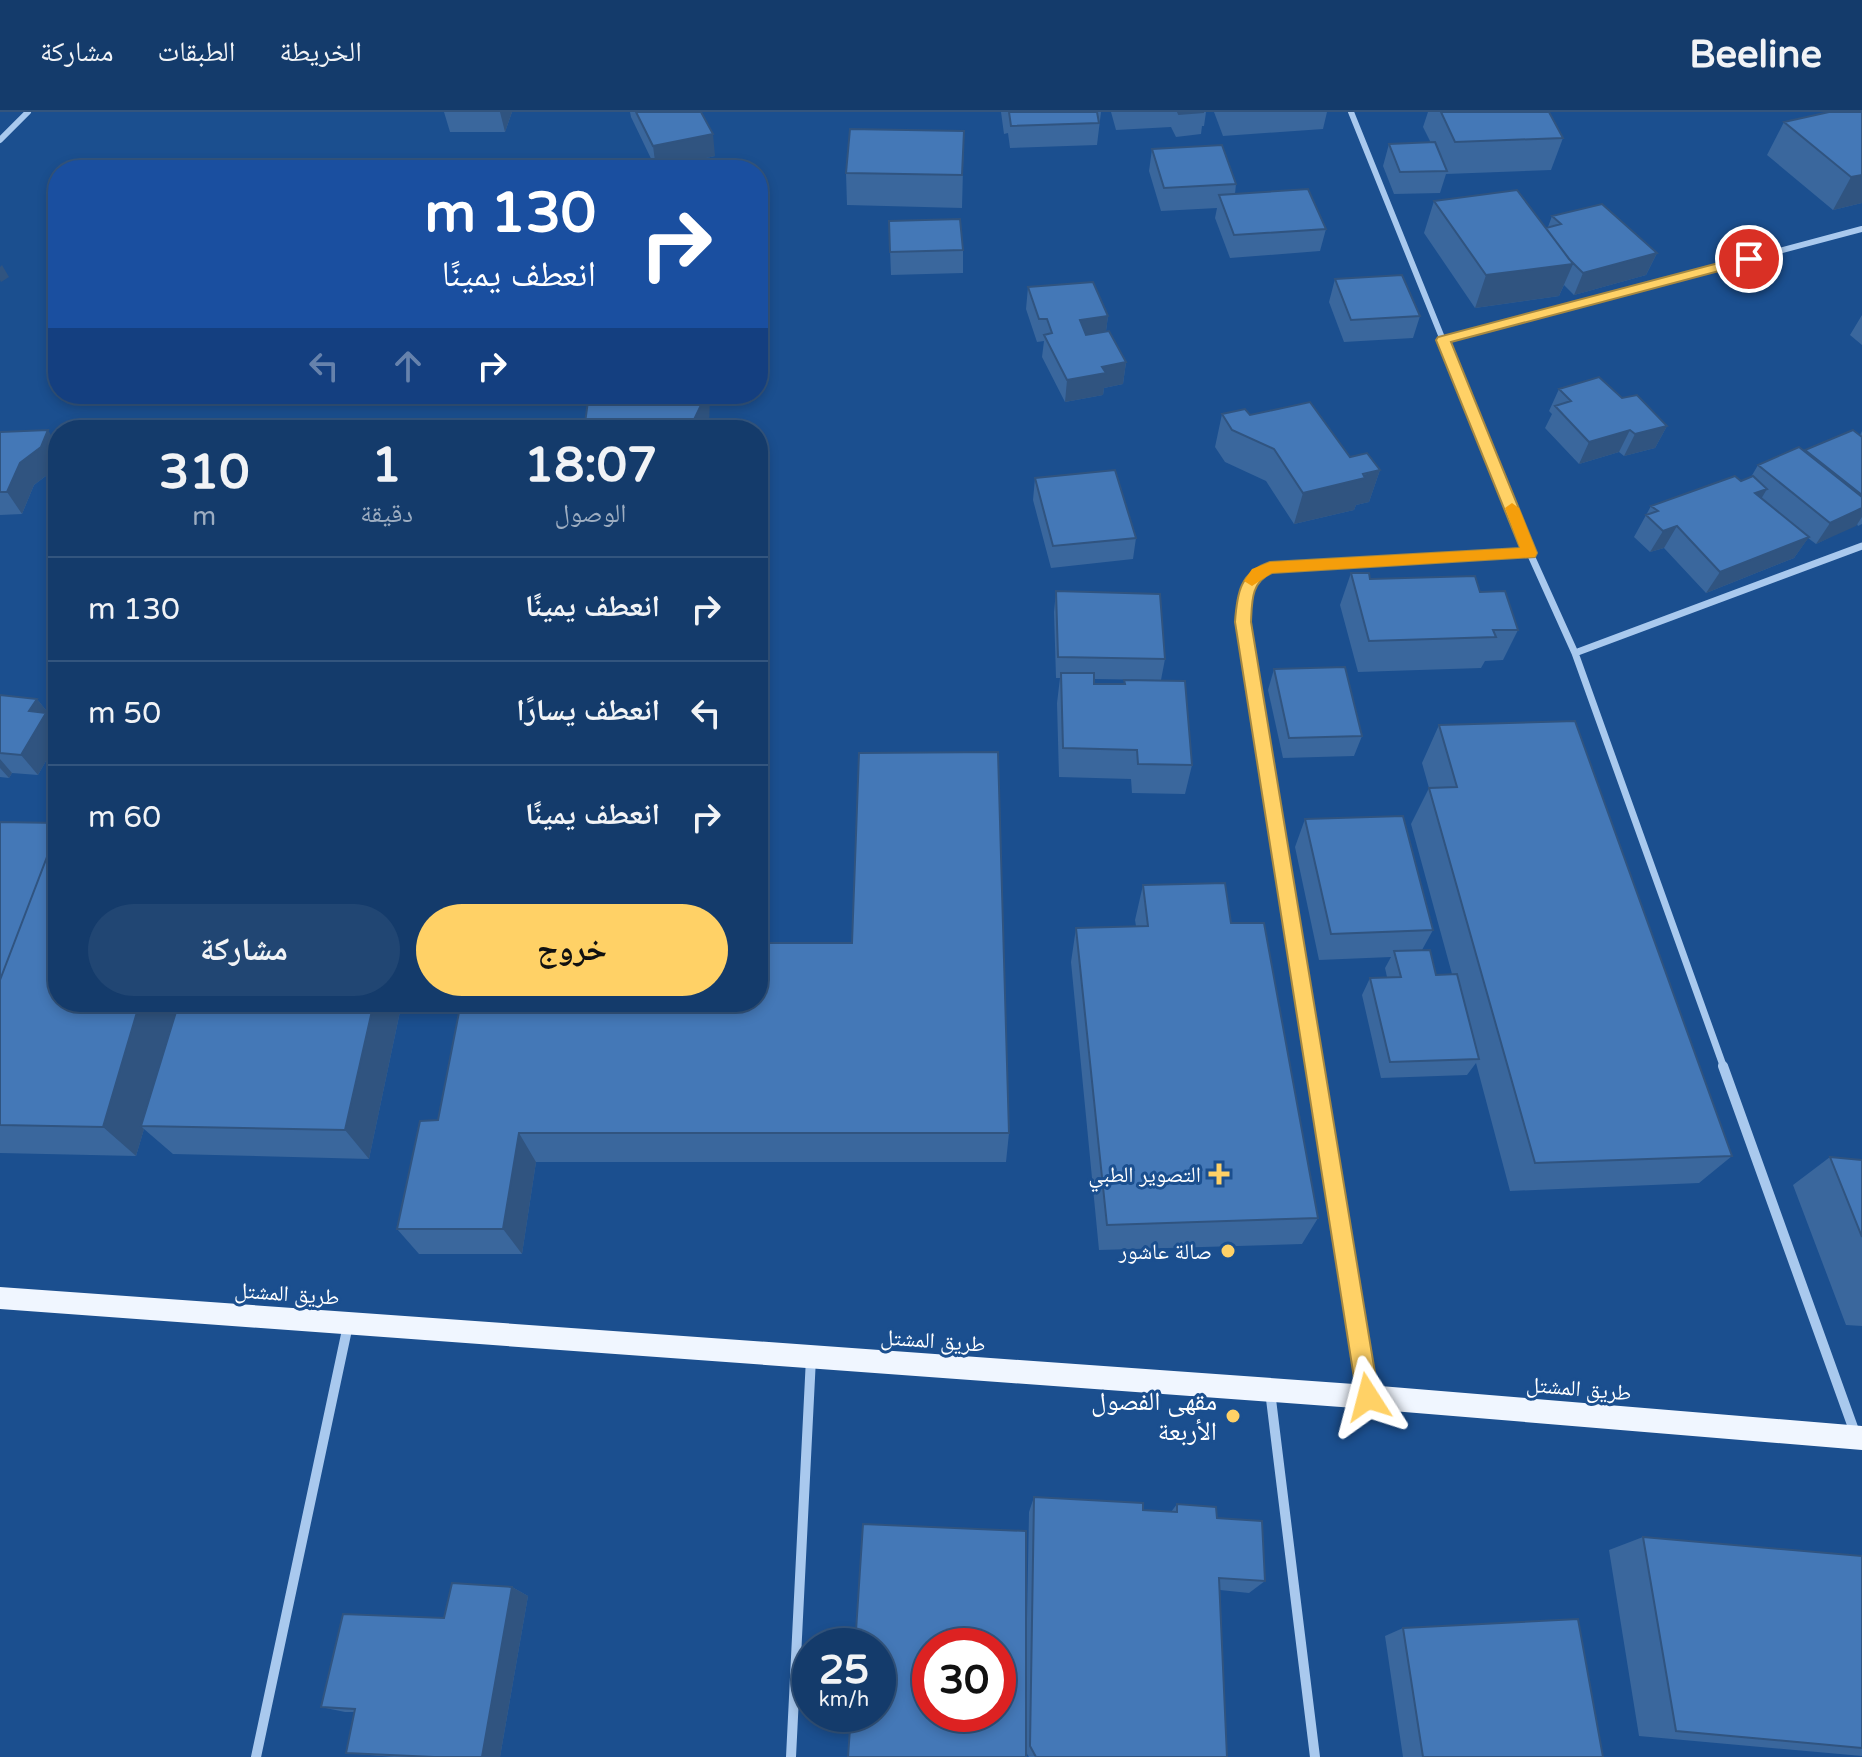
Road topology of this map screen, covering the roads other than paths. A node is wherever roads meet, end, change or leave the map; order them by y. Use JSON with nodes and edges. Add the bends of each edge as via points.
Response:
{"nodes":[{"id":1,"x":28,"y":112,"type":"edge"},
{"id":2,"x":1351,"y":112,"type":"edge"},
{"id":3,"x":0,"y":140,"type":"edge"},
{"id":4,"x":1862,"y":229,"type":"edge"},
{"id":5,"x":1443,"y":340,"type":"junction"},
{"id":6,"x":1862,"y":546,"type":"edge"},
{"id":7,"x":1529,"y":553,"type":"junction"},
{"id":8,"x":1575,"y":653,"type":"junction"},
{"id":9,"x":0,"y":1298,"type":"edge"},
{"id":10,"x":348,"y":1324,"type":"junction"},
{"id":11,"x":811,"y":1357,"type":"junction"},
{"id":12,"x":1270,"y":1390,"type":"junction"},
{"id":13,"x":1368,"y":1397,"type":"junction"},
{"id":14,"x":1859,"y":1438,"type":"edge"},
{"id":15,"x":256,"y":1757,"type":"edge"},
{"id":16,"x":791,"y":1757,"type":"edge"},
{"id":17,"x":1315,"y":1757,"type":"edge"}],
"edges":[{"from":1,"to":3,"type":"street"},
{"from":2,"to":5,"type":"street"},
{"from":4,"to":5,"type":"street"},
{"from":5,"to":7,"type":"street"},
{"from":6,"to":8,"type":"street"},
{"from":7,"to":8,"type":"street"},
{"from":7,"to":13,"type":"street","via":[[1270,567],[1257,573],[1245,590],[1243,622]]},
{"from":8,"to":14,"type":"street"},
{"from":9,"to":10,"type":"main road","name":"طريق المشتل"},
{"from":10,"to":11,"type":"main road","name":"طريق المشتل"},
{"from":10,"to":15,"type":"street"},
{"from":11,"to":12,"type":"main road","name":"طريق المشتل"},
{"from":11,"to":16,"type":"street"},
{"from":12,"to":13,"type":"main road","name":"طريق المشتل"},
{"from":12,"to":17,"type":"street"},
{"from":13,"to":14,"type":"main road","name":"طريق المشتل"}]}
